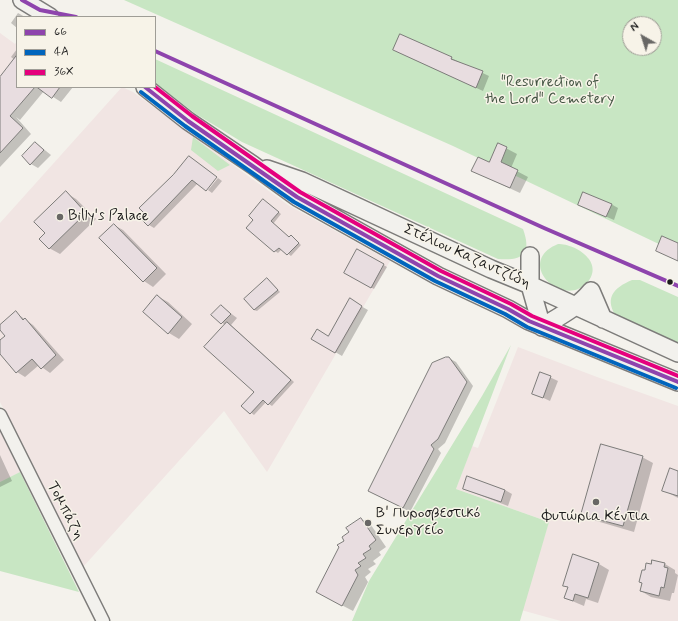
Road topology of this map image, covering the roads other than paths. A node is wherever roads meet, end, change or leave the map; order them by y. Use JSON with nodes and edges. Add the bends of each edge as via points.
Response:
{"nodes":[{"id":1,"x":22,"y":0,"type":"edge"},
{"id":2,"x":48,"y":16,"type":"edge"},
{"id":3,"x":146,"y":88,"type":"edge"},
{"id":4,"x":253,"y":165,"type":"junction"},
{"id":5,"x":491,"y":269,"type":"junction"},
{"id":6,"x":530,"y":285,"type":"junction"},
{"id":7,"x":575,"y":307,"type":"junction"},
{"id":8,"x":603,"y":318,"type":"junction"},
{"id":9,"x":542,"y":326,"type":"junction"},
{"id":10,"x":678,"y":353,"type":"edge"},
{"id":11,"x":678,"y":382,"type":"edge"},
{"id":12,"x":0,"y":415,"type":"edge"},
{"id":13,"x":103,"y":621,"type":"edge"}],
"edges":[{"from":1,"to":2,"type":"main road"},
{"from":3,"to":4,"type":"main road","name":"Στέλιου Καζαντζίδη","via":[[188,121]]},
{"from":4,"to":5,"type":"main road","name":"Στέλιου Καζαντζίδη","via":[[302,181]]},
{"from":4,"to":9,"type":"main road","name":"Στέλιου Καζαντζίδη","via":[[297,197],[346,226],[438,276]]},
{"from":5,"to":6,"type":"main road","name":"Στέλιου Καζαντζίδη"},
{"from":5,"to":6,"type":"main road","via":[[512,268],[530,256]]},
{"from":6,"to":7,"type":"main road","name":"Στέλιου Καζαντζίδη"},
{"from":6,"to":9,"type":"main road"},
{"from":7,"to":8,"type":"main road","name":"Στέλιου Καζαντζίδη"},
{"from":7,"to":8,"type":"main road","via":[[591,291]]},
{"from":7,"to":9,"type":"main road"},
{"from":8,"to":10,"type":"main road","name":"Στέλιου Καζαντζίδη"},
{"from":9,"to":11,"type":"main road","name":"Στέλιου Καζαντζίδη"},
{"from":12,"to":13,"type":"street","name":"Τομπάζη"}]}
